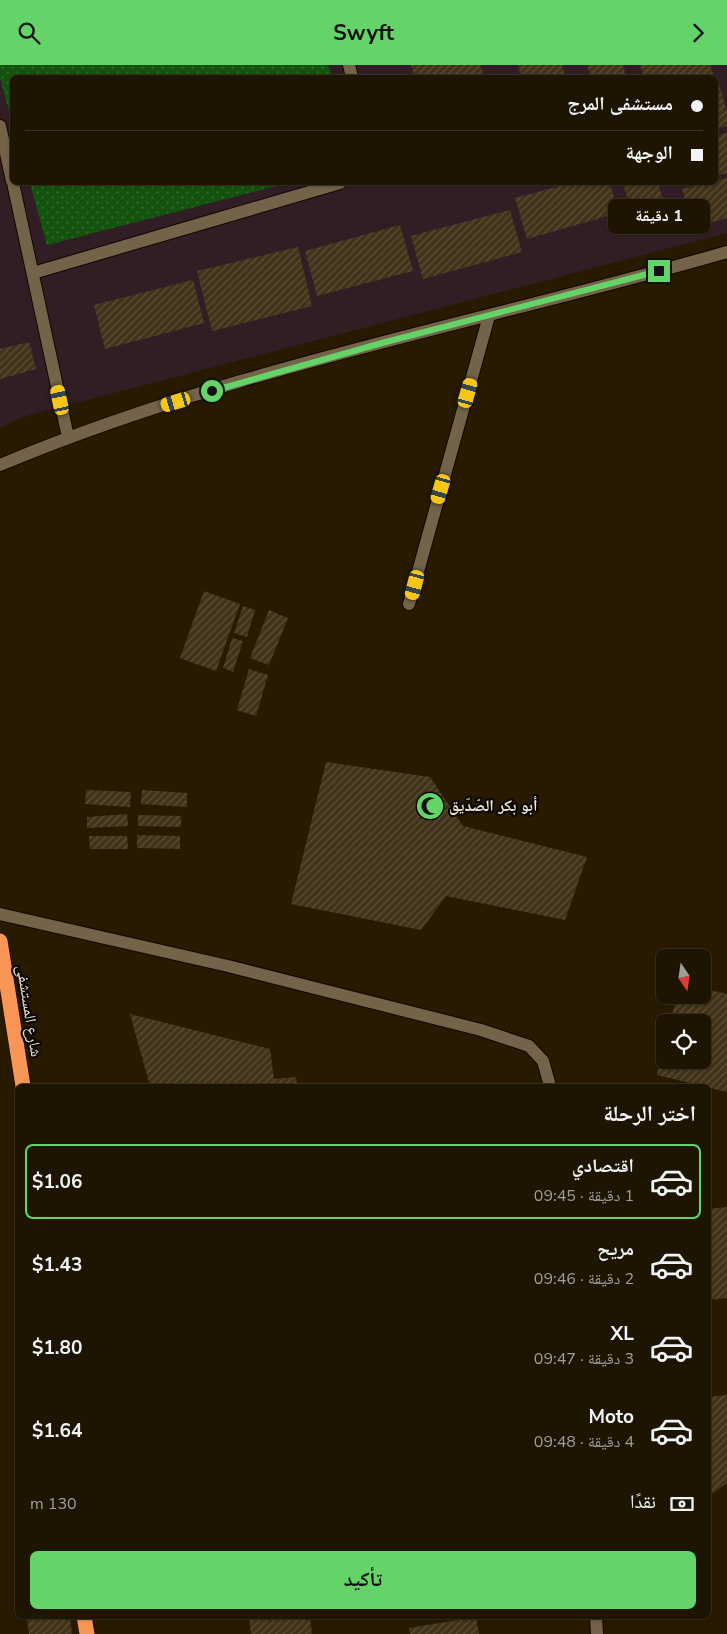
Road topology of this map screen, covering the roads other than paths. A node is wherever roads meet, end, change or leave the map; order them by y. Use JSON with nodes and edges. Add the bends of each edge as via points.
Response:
{"nodes":[{"id":1,"x":0,"y":126,"type":"edge"},
{"id":2,"x":10,"y":169,"type":"edge"},
{"id":3,"x":14,"y":185,"type":"edge"},
{"id":4,"x":333,"y":185,"type":"edge"},
{"id":5,"x":727,"y":252,"type":"edge"},
{"id":6,"x":33,"y":273,"type":"junction"},
{"id":7,"x":489,"y":317,"type":"junction"},
{"id":8,"x":68,"y":437,"type":"junction"},
{"id":9,"x":0,"y":465,"type":"edge"},
{"id":10,"x":409,"y":604,"type":"dead end"},
{"id":11,"x":0,"y":914,"type":"edge"},
{"id":12,"x":0,"y":941,"type":"edge"},
{"id":13,"x":23,"y":1084,"type":"edge"},
{"id":14,"x":549,"y":1084,"type":"edge"},
{"id":15,"x":84,"y":1619,"type":"edge"},
{"id":16,"x":596,"y":1619,"type":"edge"},
{"id":17,"x":87,"y":1634,"type":"edge"},
{"id":18,"x":597,"y":1634,"type":"edge"}],
"edges":[{"from":1,"to":2,"type":"street"},
{"from":3,"to":6,"type":"street"},
{"from":4,"to":6,"type":"street"},
{"from":5,"to":7,"type":"street"},
{"from":6,"to":8,"type":"street"},
{"from":7,"to":8,"type":"street","via":[[248,380]]},
{"from":7,"to":10,"type":"street"},
{"from":8,"to":9,"type":"street"},
{"from":11,"to":14,"type":"street","via":[[228,966],[481,1030],[529,1046],[543,1061]]},
{"from":12,"to":13,"type":"highway","name":"شارع المستشفى"},
{"from":15,"to":17,"type":"highway"},
{"from":16,"to":18,"type":"street"}]}
